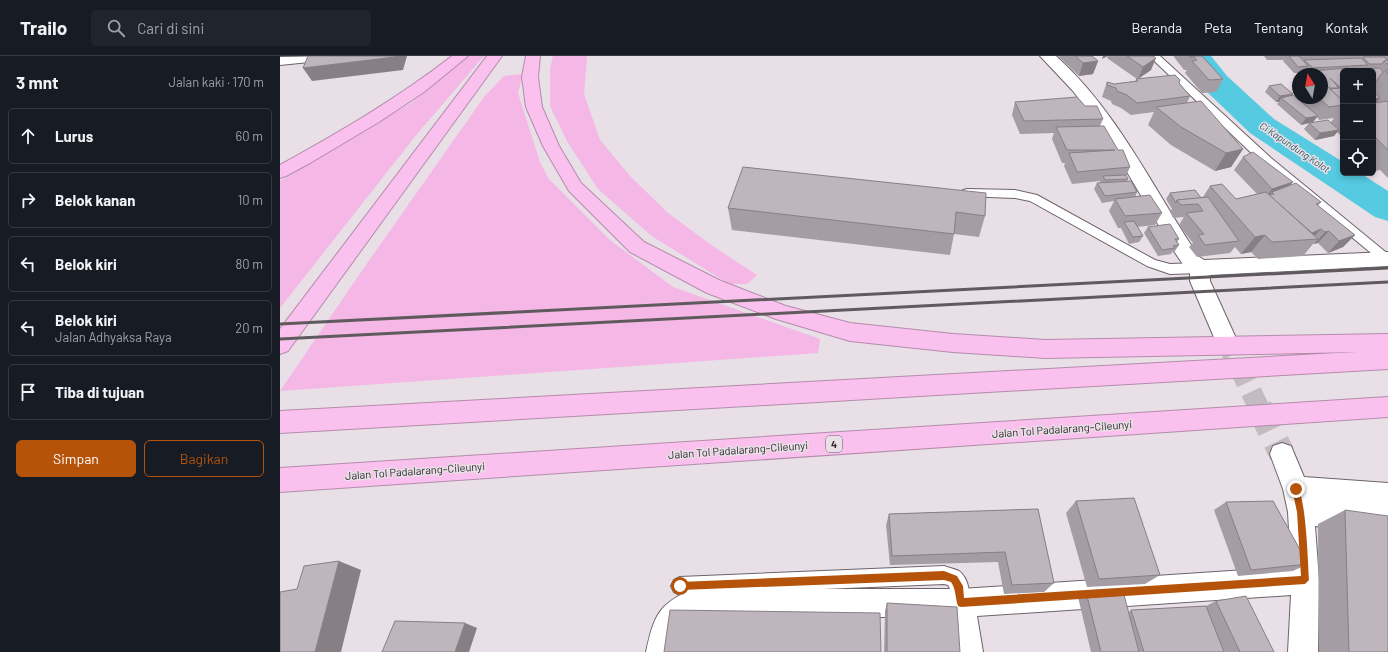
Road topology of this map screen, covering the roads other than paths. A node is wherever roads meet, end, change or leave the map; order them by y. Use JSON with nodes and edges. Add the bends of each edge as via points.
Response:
{"nodes":[{"id":1,"x":329,"y":56,"type":"edge"},
{"id":2,"x":461,"y":56,"type":"edge"},
{"id":3,"x":495,"y":56,"type":"edge"},
{"id":4,"x":533,"y":56,"type":"edge"},
{"id":5,"x":1048,"y":56,"type":"edge"},
{"id":6,"x":1154,"y":56,"type":"edge"},
{"id":7,"x":280,"y":61,"type":"edge"},
{"id":8,"x":280,"y":172,"type":"edge"},
{"id":9,"x":961,"y":193,"type":"edge"},
{"id":10,"x":1387,"y":259,"type":"edge"},
{"id":11,"x":1200,"y":268,"type":"junction"},
{"id":12,"x":1224,"y":336,"type":"tunnel mouth"},
{"id":13,"x":1388,"y":343,"type":"edge"},
{"id":14,"x":280,"y":345,"type":"edge"},
{"id":15,"x":1388,"y":360,"type":"edge"},
{"id":16,"x":1388,"y":407,"type":"edge"},
{"id":17,"x":280,"y":422,"type":"edge"},
{"id":18,"x":1282,"y":454,"type":"tunnel mouth"},
{"id":19,"x":280,"y":480,"type":"edge"},
{"id":20,"x":1388,"y":495,"type":"edge"},
{"id":21,"x":1298,"y":501,"type":"junction"},
{"id":22,"x":1388,"y":519,"type":"edge"},
{"id":23,"x":1305,"y":580,"type":"junction"},
{"id":24,"x":680,"y":586,"type":"dead end"},
{"id":25,"x":961,"y":603,"type":"junction"},
{"id":26,"x":661,"y":652,"type":"edge"},
{"id":27,"x":968,"y":652,"type":"edge"},
{"id":28,"x":1302,"y":652,"type":"edge"}],
"edges":[{"from":1,"to":7,"type":"street"},
{"from":2,"to":8,"type":"highway","via":[[394,106],[331,145]]},
{"from":3,"to":14,"type":"highway"},
{"from":4,"to":13,"type":"highway","via":[[530,77],[534,107],[551,146],[575,187],[637,247],[714,287],[783,313],[850,332],[953,343],[1045,349]]},
{"from":5,"to":11,"type":"street","via":[[1098,111],[1132,162],[1191,262]]},
{"from":6,"to":10,"type":"lane","via":[[1266,161]]},
{"from":9,"to":11,"type":"lane","via":[[1015,194],[1033,198],[1151,263],[1170,269]]},
{"from":10,"to":11,"type":"street"},
{"from":11,"to":12,"type":"street","via":[[1200,281]]},
{"from":15,"to":17,"type":"highway"},
{"from":16,"to":19,"type":"highway","name":"Jalan Tol Padalarang–Cileunyi","number":"4"},
{"from":18,"to":21,"type":"street"},
{"from":20,"to":21,"type":"street"},
{"from":21,"to":22,"type":"street"},
{"from":21,"to":23,"type":"street"},
{"from":23,"to":25,"type":"street"},
{"from":23,"to":28,"type":"street"},
{"from":24,"to":25,"type":"lane","via":[[944,576],[954,578],[959,586]]},
{"from":25,"to":26,"type":"street","via":[[693,603],[677,611],[667,622]]},
{"from":25,"to":27,"type":"street"}]}
